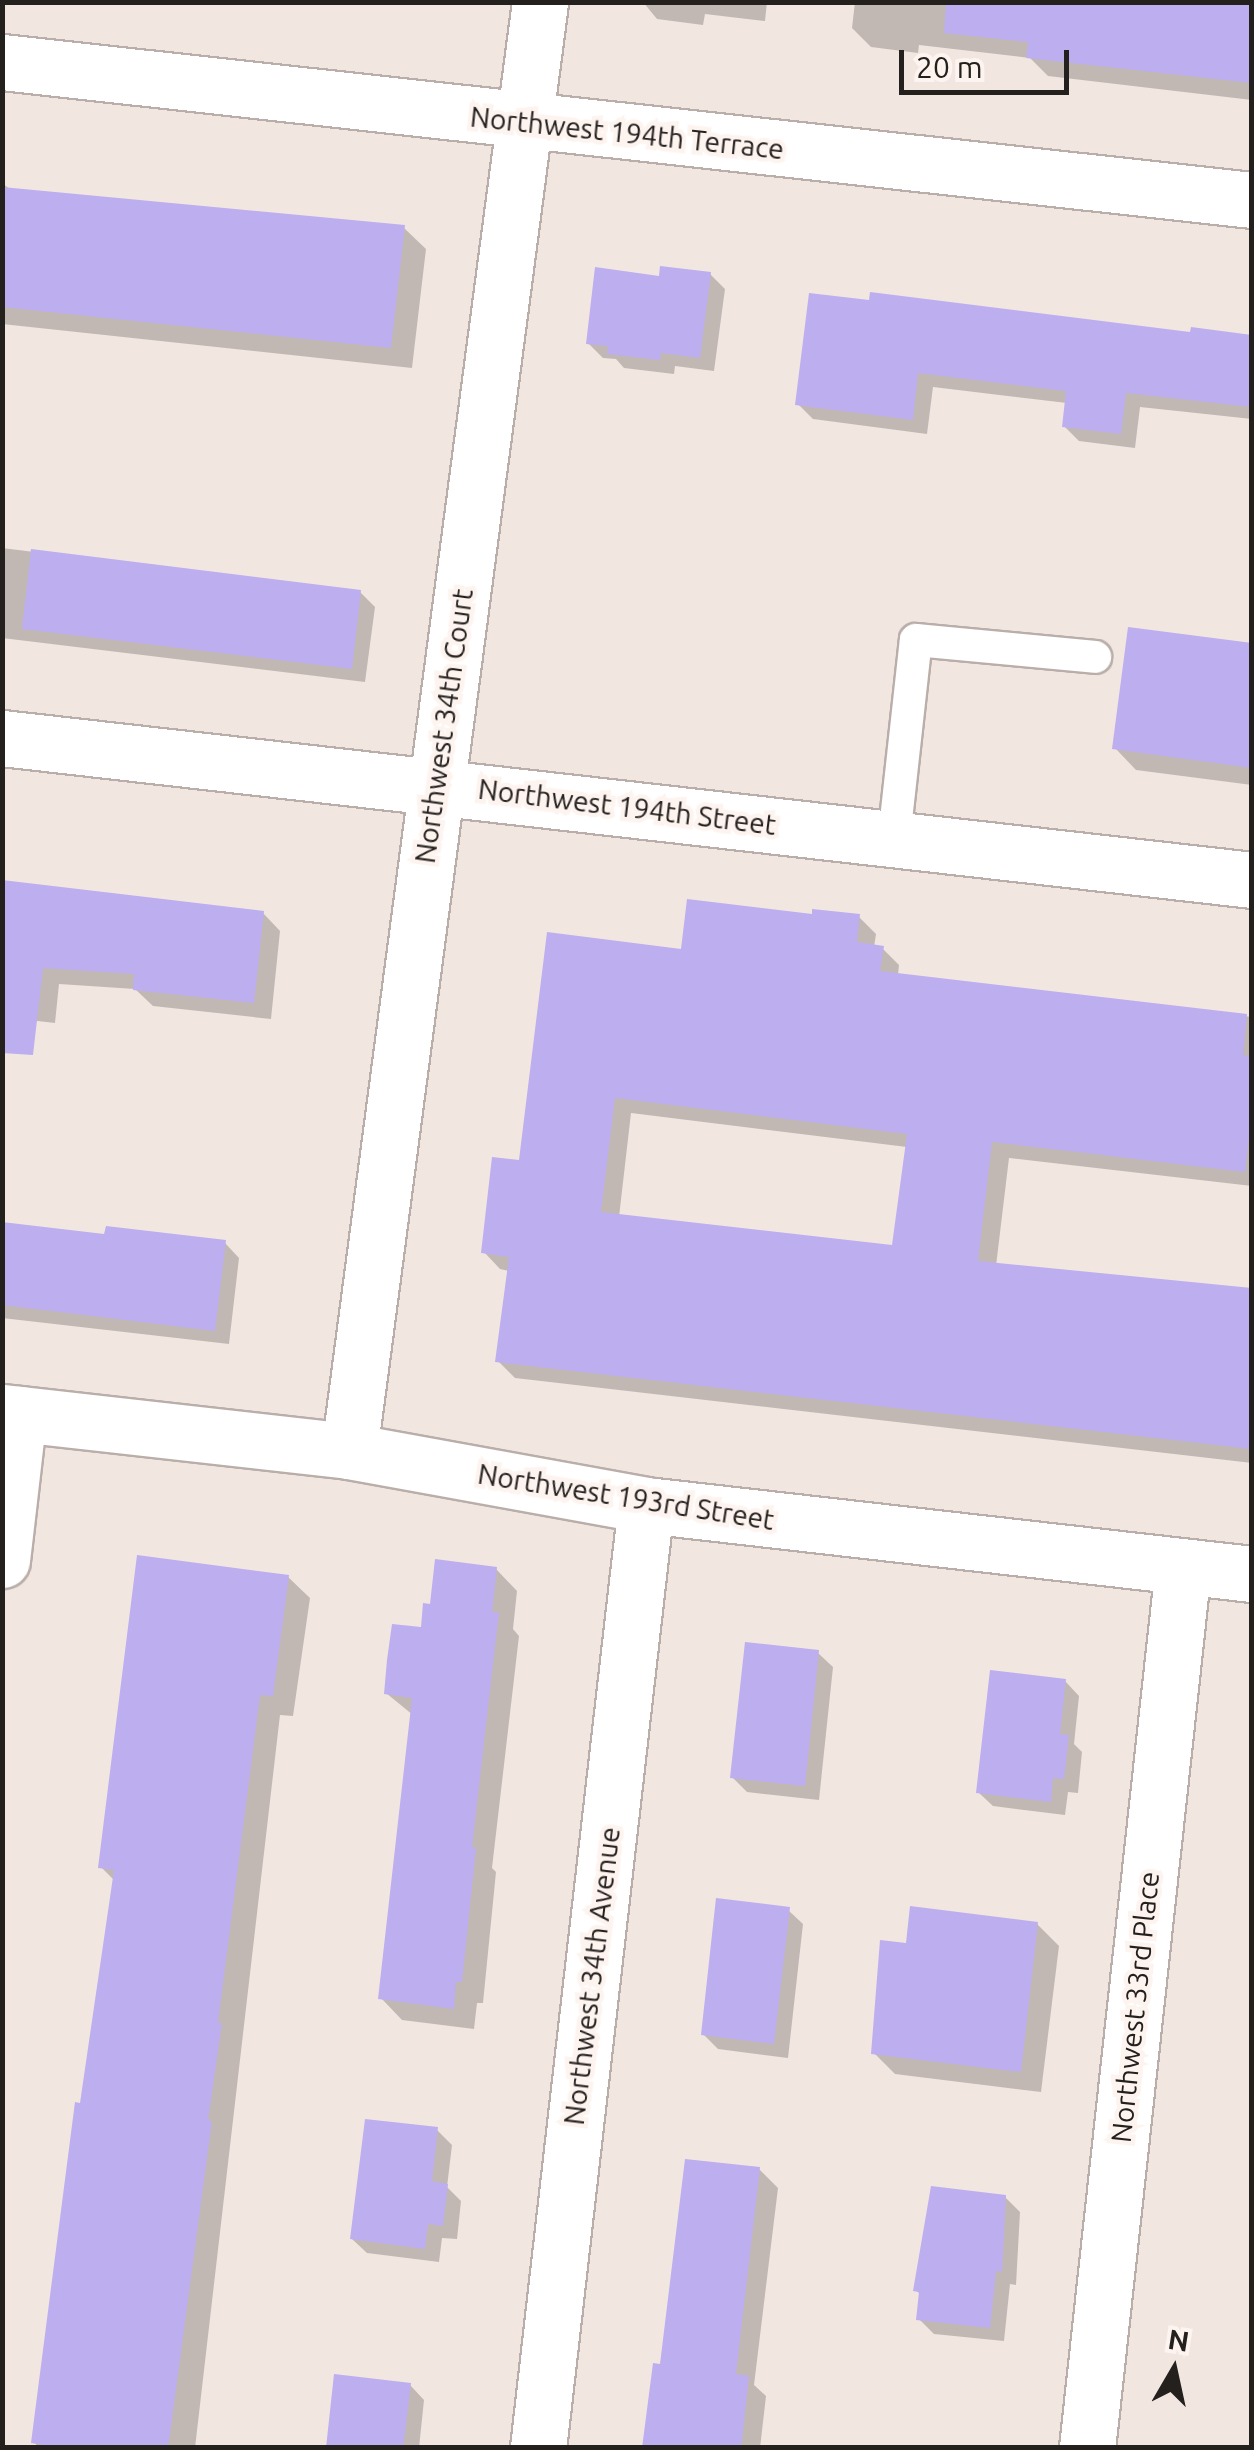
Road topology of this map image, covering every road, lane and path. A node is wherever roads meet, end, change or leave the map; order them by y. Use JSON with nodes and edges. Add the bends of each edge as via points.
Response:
{"nodes":[{"id":1,"x":540,"y":2,"type":"edge"},
{"id":2,"x":2,"y":62,"type":"edge"},
{"id":3,"x":526,"y":123,"type":"junction"},
{"id":4,"x":1252,"y":200,"type":"edge"},
{"id":5,"x":1095,"y":657,"type":"dead end"},
{"id":6,"x":2,"y":738,"type":"edge"},
{"id":7,"x":436,"y":784,"type":"junction"},
{"id":8,"x":894,"y":838,"type":"junction"},
{"id":9,"x":1252,"y":880,"type":"edge"},
{"id":10,"x":11,"y":1412,"type":"edge"},
{"id":11,"x":349,"y":1451,"type":"junction"},
{"id":12,"x":646,"y":1505,"type":"junction"},
{"id":13,"x":2,"y":1560,"type":"edge"},
{"id":14,"x":1183,"y":1566,"type":"junction"},
{"id":15,"x":1252,"y":1574,"type":"edge"},
{"id":16,"x":538,"y":2448,"type":"edge"},
{"id":17,"x":1087,"y":2448,"type":"edge"}],
"edges":[{"from":1,"to":3,"type":"street","name":"Northwest 34th Court"},
{"from":2,"to":3,"type":"street","name":"Northwest 194th Terrace"},
{"from":3,"to":4,"type":"street","name":"Northwest 194th Terrace"},
{"from":3,"to":7,"type":"street","name":"Northwest 34th Court"},
{"from":5,"to":8,"type":"lane","via":[[916,640]]},
{"from":6,"to":7,"type":"street","name":"Northwest 194th Street"},
{"from":7,"to":8,"type":"street","name":"Northwest 194th Street"},
{"from":7,"to":11,"type":"street","name":"Northwest 34th Court"},
{"from":8,"to":9,"type":"street","name":"Northwest 194th Street"},
{"from":10,"to":11,"type":"street","name":"Northwest 193rd Street"},
{"from":10,"to":13,"type":"street"},
{"from":11,"to":12,"type":"street","name":"Northwest 193rd Street"},
{"from":12,"to":14,"type":"street","name":"Northwest 193rd Street"},
{"from":12,"to":16,"type":"street","name":"Northwest 34th Avenue"},
{"from":14,"to":15,"type":"street","name":"Northwest 193rd Street"},
{"from":14,"to":17,"type":"street","name":"Northwest 33rd Place"}]}
